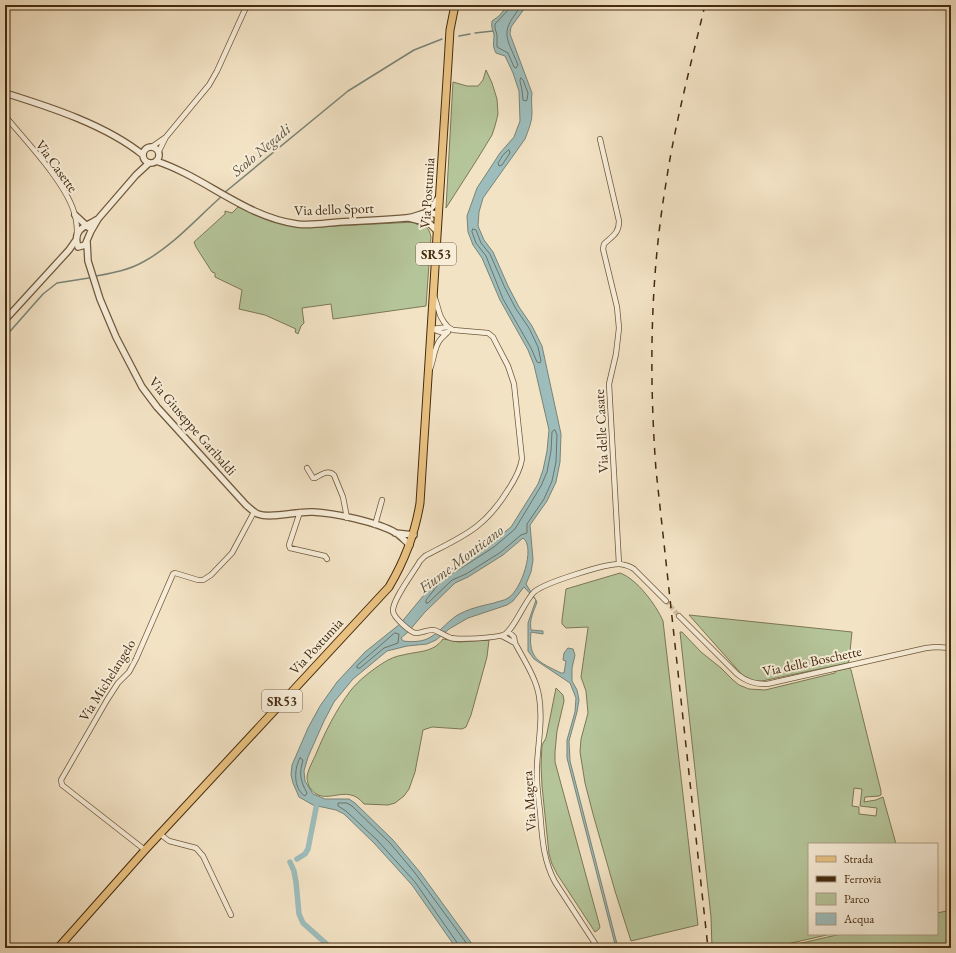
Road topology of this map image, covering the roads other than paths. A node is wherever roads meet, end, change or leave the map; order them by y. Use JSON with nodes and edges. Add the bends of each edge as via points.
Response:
{"nodes":[{"id":1,"x":247,"y":5,"type":"edge"},
{"id":2,"x":455,"y":5,"type":"edge"},
{"id":3,"x":5,"y":93,"type":"edge"},
{"id":4,"x":5,"y":116,"type":"edge"},
{"id":5,"x":166,"y":137,"type":"junction"},
{"id":6,"x":600,"y":139,"type":"dead end"},
{"id":7,"x":129,"y":144,"type":"junction"},
{"id":8,"x":150,"y":147,"type":"junction"},
{"id":9,"x":159,"y":153,"type":"junction"},
{"id":10,"x":143,"y":157,"type":"junction"},
{"id":11,"x":152,"y":162,"type":"junction"},
{"id":12,"x":171,"y":166,"type":"junction"},
{"id":13,"x":136,"y":175,"type":"junction"},
{"id":14,"x":440,"y":197,"type":"junction"},
{"id":15,"x":426,"y":212,"type":"junction"},
{"id":16,"x":75,"y":215,"type":"junction"},
{"id":17,"x":438,"y":216,"type":"junction"},
{"id":18,"x":409,"y":218,"type":"junction"},
{"id":19,"x":421,"y":220,"type":"junction"},
{"id":20,"x":89,"y":228,"type":"junction"},
{"id":21,"x":438,"y":231,"type":"junction"},
{"id":22,"x":77,"y":237,"type":"junction"},
{"id":23,"x":87,"y":242,"type":"junction"},
{"id":24,"x":79,"y":247,"type":"junction"},
{"id":25,"x":69,"y":250,"type":"junction"},
{"id":26,"x":88,"y":261,"type":"junction"},
{"id":27,"x":434,"y":295,"type":"junction"},
{"id":28,"x":5,"y":320,"type":"edge"},
{"id":29,"x":448,"y":327,"type":"junction"},
{"id":30,"x":432,"y":329,"type":"junction"},
{"id":31,"x":453,"y":330,"type":"junction"},
{"id":32,"x":447,"y":333,"type":"junction"},
{"id":33,"x":429,"y":372,"type":"junction"},
{"id":34,"x":307,"y":468,"type":"dead end"},
{"id":35,"x":382,"y":500,"type":"dead end"},
{"id":36,"x":254,"y":512,"type":"junction"},
{"id":37,"x":300,"y":512,"type":"junction"},
{"id":38,"x":347,"y":518,"type":"junction"},
{"id":39,"x":375,"y":525,"type":"junction"},
{"id":40,"x":395,"y":532,"type":"junction"},
{"id":41,"x":412,"y":540,"type":"junction"},
{"id":42,"x":327,"y":559,"type":"dead end"},
{"id":43,"x":619,"y":564,"type":"junction"},
{"id":44,"x":666,"y":601,"type":"tunnel mouth"},
{"id":45,"x":679,"y":616,"type":"tunnel mouth"},
{"id":46,"x":513,"y":624,"type":"junction"},
{"id":47,"x":509,"y":632,"type":"junction"},
{"id":48,"x":502,"y":636,"type":"junction"},
{"id":49,"x":514,"y":637,"type":"junction"},
{"id":50,"x":515,"y":643,"type":"junction"},
{"id":51,"x":951,"y":648,"type":"edge"},
{"id":52,"x":160,"y":834,"type":"junction"},
{"id":53,"x":144,"y":850,"type":"junction"},
{"id":54,"x":231,"y":915,"type":"dead end"},
{"id":55,"x":58,"y":948,"type":"edge"},
{"id":56,"x":598,"y":948,"type":"edge"}],
"edges":[{"from":1,"to":5,"type":"street","via":[[209,85]]},
{"from":2,"to":14,"type":"main road","name":"Via Postumia","number":"SR53","via":[[450,30]]},
{"from":3,"to":7,"type":"street","via":[[78,118]]},
{"from":4,"to":16,"type":"street","name":"Via Casette","via":[[65,190]]},
{"from":5,"to":8,"type":"street"},
{"from":5,"to":9,"type":"street"},
{"from":6,"to":43,"type":"street","name":"Via delle Casate","via":[[619,221],[617,232],[604,244],[603,249],[617,307],[619,328],[609,384]]},
{"from":7,"to":8,"type":"street"},
{"from":7,"to":10,"type":"street"},
{"from":8,"to":9,"type":"street","name":"Via dello Sport"},
{"from":8,"to":10,"type":"street","via":[[144,150]]},
{"from":9,"to":11,"type":"street"},
{"from":9,"to":12,"type":"street","name":"Via dello Sport"},
{"from":10,"to":11,"type":"street"},
{"from":10,"to":13,"type":"street"},
{"from":11,"to":12,"type":"street","name":"Via dello Sport"},
{"from":11,"to":13,"type":"street"},
{"from":12,"to":18,"type":"street","name":"Via dello Sport","via":[[250,209],[298,224]]},
{"from":13,"to":20,"type":"street"},
{"from":14,"to":15,"type":"street"},
{"from":14,"to":17,"type":"main road","name":"Via Postumia","number":"SR53"},
{"from":15,"to":17,"type":"street"},
{"from":15,"to":18,"type":"street","name":"Via dello Sport"},
{"from":16,"to":20,"type":"street"},
{"from":16,"to":22,"type":"street","name":"Via Casette"},
{"from":17,"to":19,"type":"street"},
{"from":17,"to":21,"type":"main road","name":"Via Postumia","number":"SR53"},
{"from":18,"to":19,"type":"street"},
{"from":19,"to":21,"type":"street"},
{"from":20,"to":22,"type":"street","via":[[80,228]]},
{"from":20,"to":23,"type":"street"},
{"from":21,"to":27,"type":"main road","name":"Via Postumia","number":"SR53"},
{"from":22,"to":24,"type":"street"},
{"from":22,"to":25,"type":"street"},
{"from":23,"to":24,"type":"street","via":[[85,246]]},
{"from":23,"to":26,"type":"street"},
{"from":24,"to":25,"type":"street"},
{"from":24,"to":26,"type":"street"},
{"from":25,"to":28,"type":"street"},
{"from":26,"to":36,"type":"street","name":"Via Giuseppe Garibaldi","via":[[94,284],[116,337],[142,387],[157,407]]},
{"from":27,"to":29,"type":"street","via":[[438,313]]},
{"from":27,"to":30,"type":"main road","name":"Via Postumia","number":"SR53"},
{"from":29,"to":30,"type":"street"},
{"from":29,"to":31,"type":"street"},
{"from":30,"to":32,"type":"street"},
{"from":30,"to":33,"type":"main road","name":"Via Postumia","number":"SR53"},
{"from":31,"to":32,"type":"street"},
{"from":31,"to":48,"type":"street","via":[[488,333],[503,355],[514,384],[521,465],[504,497],[484,521],[471,532],[420,561],[394,603],[393,611],[395,617],[416,633],[434,630],[450,638],[461,639]]},
{"from":32,"to":33,"type":"street","via":[[436,347]]},
{"from":33,"to":41,"type":"main road","name":"Via Postumia","number":"SR53","via":[[420,503]]},
{"from":34,"to":38,"type":"street","via":[[313,478],[328,472],[334,475],[343,497]]},
{"from":35,"to":39,"type":"street"},
{"from":36,"to":37,"type":"street","via":[[267,516]]},
{"from":36,"to":53,"type":"street","name":"Via Michelangelo","via":[[232,553],[211,574],[203,580],[198,580],[173,574],[136,660],[107,700],[61,780],[62,785]]},
{"from":37,"to":38,"type":"street"},
{"from":37,"to":42,"type":"street","via":[[290,548],[324,556]]},
{"from":38,"to":39,"type":"street"},
{"from":39,"to":40,"type":"street"},
{"from":40,"to":41,"type":"street"},
{"from":40,"to":41,"type":"street"},
{"from":41,"to":52,"type":"main road","name":"Via Postumia","number":"SR53","via":[[390,587]]},
{"from":43,"to":44,"type":"street","via":[[634,569]]},
{"from":43,"to":46,"type":"street","via":[[548,583],[526,600]]},
{"from":45,"to":51,"type":"street","name":"Via delle Boschette","via":[[737,674],[747,682],[759,684],[788,680],[926,648]]},
{"from":46,"to":47,"type":"street"},
{"from":46,"to":49,"type":"street","name":"Via Magera"},
{"from":47,"to":48,"type":"street"},
{"from":47,"to":49,"type":"street"},
{"from":48,"to":50,"type":"street"},
{"from":49,"to":50,"type":"street","name":"Via Magera"},
{"from":50,"to":56,"type":"street","name":"Via Magera","via":[[539,696],[537,768],[545,858],[554,882]]},
{"from":52,"to":53,"type":"main road","name":"Via Postumia","number":"SR53"},
{"from":52,"to":54,"type":"street","via":[[169,842],[196,848],[203,856]]},
{"from":53,"to":55,"type":"main road","number":"SR53"}]}
